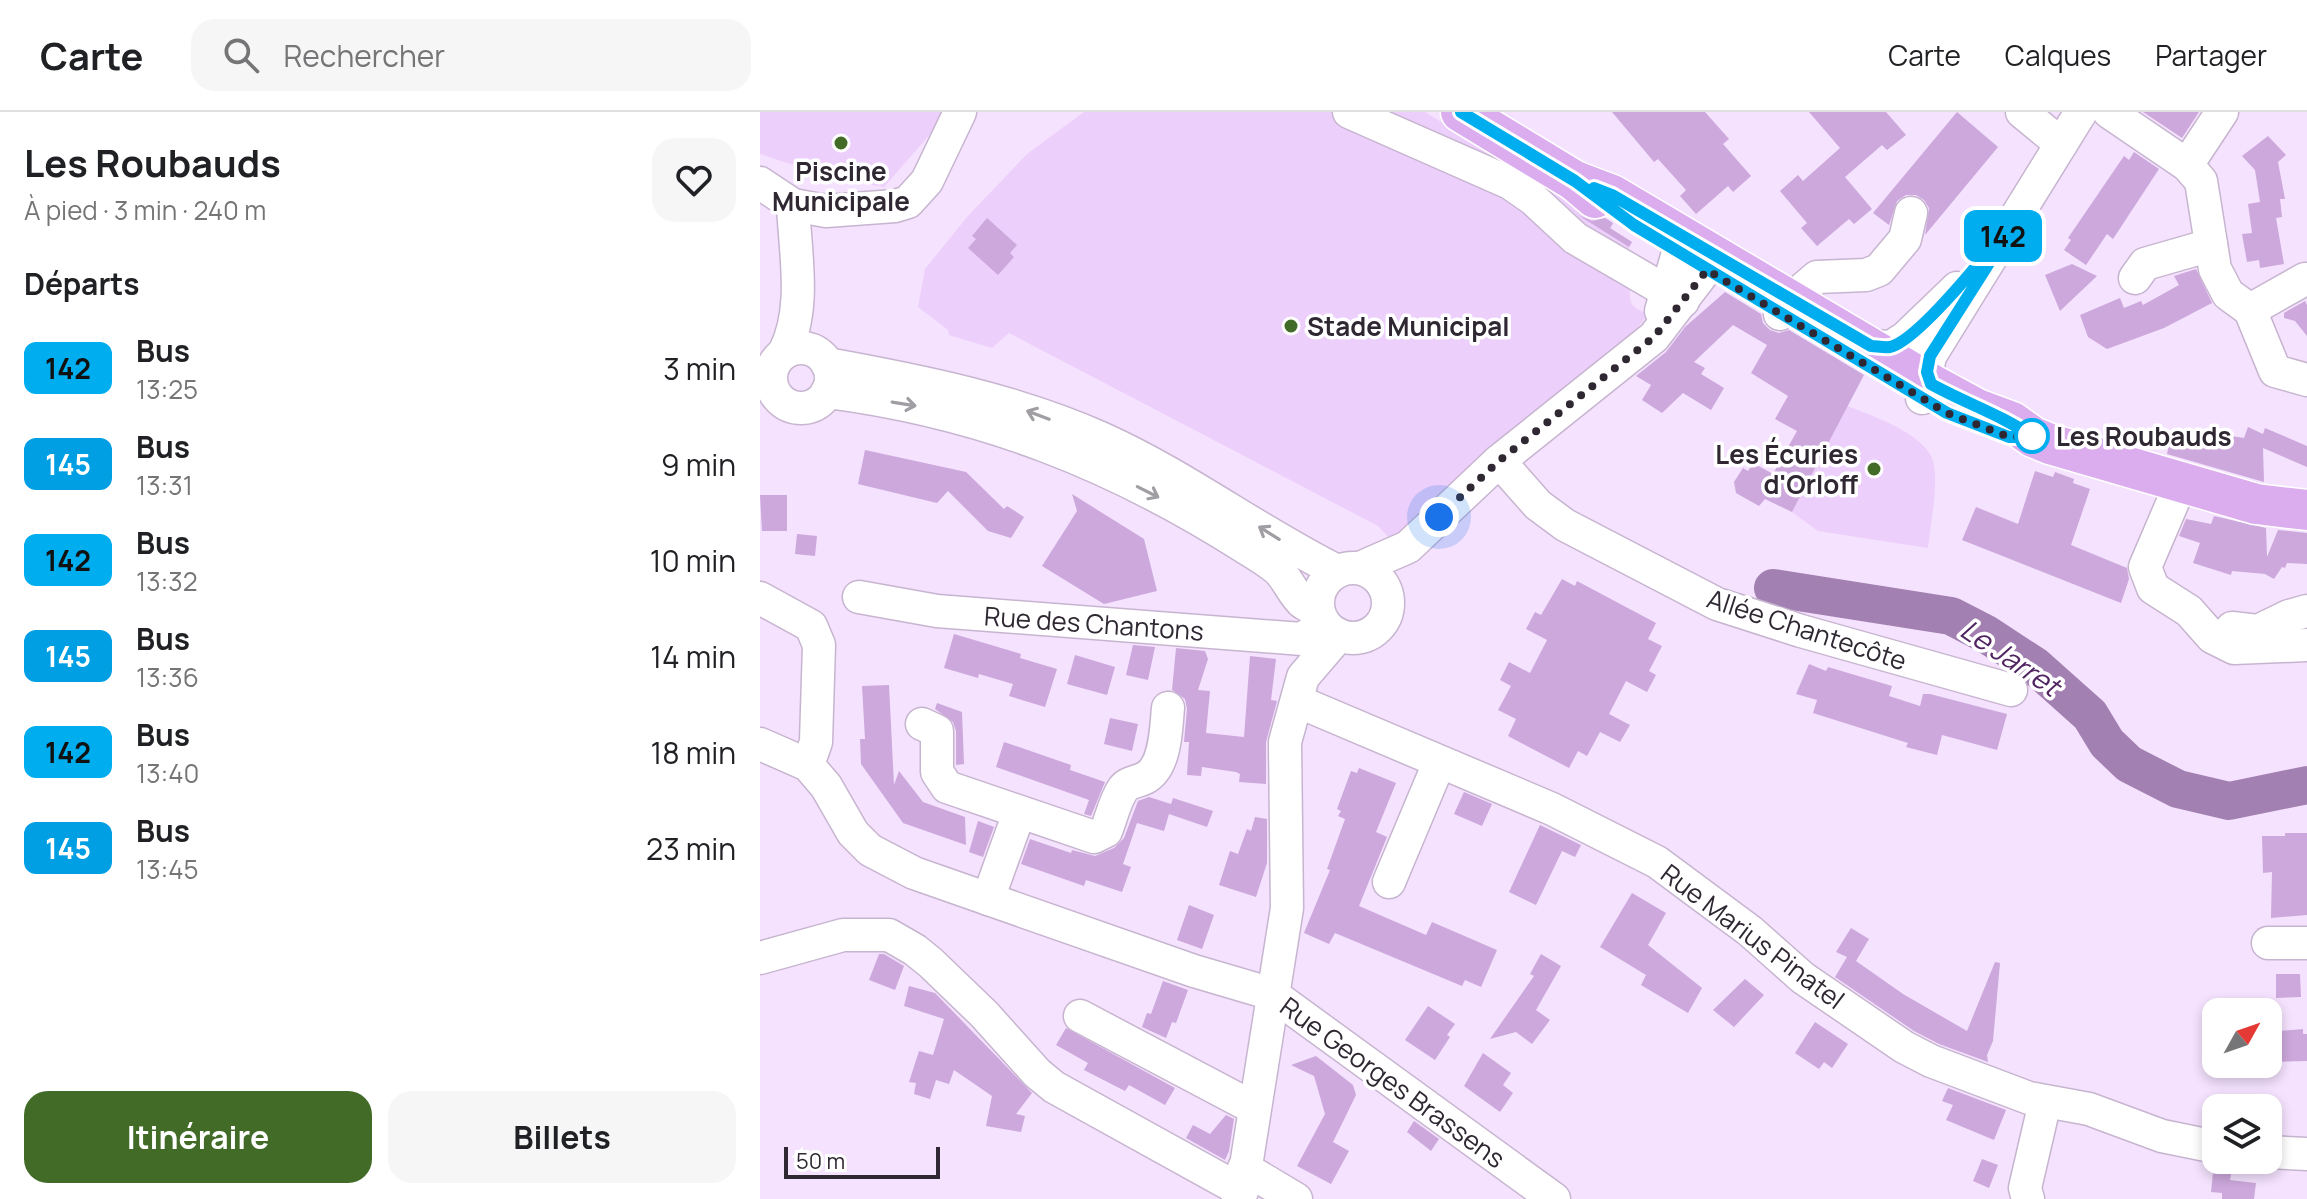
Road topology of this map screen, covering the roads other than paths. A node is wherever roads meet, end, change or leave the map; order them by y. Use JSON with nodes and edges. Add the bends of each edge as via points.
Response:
{"nodes":[{"id":1,"x":960,"y":112,"type":"edge"},
{"id":2,"x":1349,"y":112,"type":"edge"},
{"id":3,"x":1461,"y":112,"type":"edge"},
{"id":4,"x":2022,"y":112,"type":"edge"},
{"id":5,"x":2081,"y":112,"type":"edge"},
{"id":6,"x":2109,"y":112,"type":"edge"},
{"id":7,"x":2222,"y":112,"type":"edge"},
{"id":8,"x":2061,"y":144,"type":"junction"},
{"id":9,"x":2187,"y":165,"type":"junction"},
{"id":10,"x":760,"y":183,"type":"edge"},
{"id":11,"x":793,"y":205,"type":"junction"},
{"id":12,"x":1902,"y":221,"type":"dead end"},
{"id":13,"x":2006,"y":230,"type":"junction"},
{"id":14,"x":2211,"y":245,"type":"junction"},
{"id":15,"x":1696,"y":253,"type":"junction"},
{"id":16,"x":2135,"y":278,"type":"dead end"},
{"id":17,"x":2305,"y":279,"type":"edge"},
{"id":18,"x":1964,"y":281,"type":"junction"},
{"id":19,"x":1675,"y":296,"type":"junction"},
{"id":20,"x":1796,"y":297,"type":"junction"},
{"id":21,"x":2250,"y":310,"type":"junction"},
{"id":22,"x":798,"y":315,"type":"junction"},
{"id":23,"x":1871,"y":346,"type":"junction"},
{"id":24,"x":771,"y":368,"type":"edge"},
{"id":25,"x":824,"y":369,"type":"junction"},
{"id":26,"x":2307,"y":380,"type":"edge"},
{"id":27,"x":1913,"y":383,"type":"junction"},
{"id":28,"x":1499,"y":461,"type":"junction"},
{"id":29,"x":2181,"y":483,"type":"junction"},
{"id":30,"x":2307,"y":510,"type":"edge"},
{"id":31,"x":1408,"y":547,"type":"junction"},
{"id":32,"x":1348,"y":569,"type":"junction"},
{"id":33,"x":1387,"y":594,"type":"junction"},
{"id":34,"x":859,"y":597,"type":"dead end"},
{"id":35,"x":760,"y":598,"type":"edge"},
{"id":36,"x":2189,"y":611,"type":"junction"},
{"id":37,"x":2307,"y":611,"type":"edge"},
{"id":38,"x":1327,"y":623,"type":"junction"},
{"id":39,"x":2307,"y":645,"type":"edge"},
{"id":40,"x":2011,"y":690,"type":"dead end"},
{"id":41,"x":1297,"y":701,"type":"junction"},
{"id":42,"x":1168,"y":708,"type":"dead end"},
{"id":43,"x":922,"y":724,"type":"dead end"},
{"id":44,"x":760,"y":744,"type":"edge"},
{"id":45,"x":1439,"y":763,"type":"junction"},
{"id":46,"x":808,"y":765,"type":"junction"},
{"id":47,"x":1019,"y":813,"type":"junction"},
{"id":48,"x":1389,"y":882,"type":"dead end"},
{"id":49,"x":988,"y":899,"type":"junction"},
{"id":50,"x":2268,"y":943,"type":"dead end"},
{"id":51,"x":2307,"y":943,"type":"edge"},
{"id":52,"x":760,"y":958,"type":"edge"},
{"id":53,"x":1272,"y":994,"type":"junction"},
{"id":54,"x":1080,"y":1016,"type":"dead end"},
{"id":55,"x":2045,"y":1102,"type":"junction"},
{"id":56,"x":1254,"y":1108,"type":"junction"},
{"id":57,"x":2202,"y":1144,"type":"edge"},
{"id":58,"x":2282,"y":1153,"type":"edge"},
{"id":59,"x":2307,"y":1154,"type":"edge"},
{"id":60,"x":1241,"y":1186,"type":"edge"},
{"id":61,"x":1296,"y":1199,"type":"edge"},
{"id":62,"x":1554,"y":1199,"type":"edge"},
{"id":63,"x":2028,"y":1199,"type":"edge"}],
"edges":[{"from":1,"to":11,"type":"street","via":[[934,170],[908,202],[826,211]]},
{"from":2,"to":19,"type":"street","via":[[1510,183],[1575,238]]},
{"from":3,"to":15,"type":"main road","via":[[1575,181],[1607,207]]},
{"from":4,"to":8,"type":"street"},
{"from":5,"to":8,"type":"street"},
{"from":6,"to":9,"type":"street"},
{"from":7,"to":9,"type":"street"},
{"from":8,"to":13,"type":"street"},
{"from":9,"to":14,"type":"street","via":[[2201,181]]},
{"from":10,"to":11,"type":"street"},
{"from":11,"to":22,"type":"street"},
{"from":12,"to":20,"type":"street","via":[[1905,239],[1879,270]]},
{"from":13,"to":18,"type":"street"},
{"from":13,"to":27,"type":"street","via":[[1930,356],[1927,372]]},
{"from":14,"to":16,"type":"street","via":[[2145,264]]},
{"from":14,"to":21,"type":"street","via":[[2215,269],[2228,294]]},
{"from":15,"to":19,"type":"street"},
{"from":15,"to":20,"type":"main road"},
{"from":17,"to":21,"type":"street"},
{"from":18,"to":23,"type":"street","via":[[1905,338],[1891,347]]},
{"from":18,"to":27,"type":"street"},
{"from":19,"to":28,"type":"street","via":[[1654,337]]},
{"from":20,"to":23,"type":"main road"},
{"from":20,"to":27,"type":"main road"},
{"from":21,"to":26,"type":"street","via":[[2275,371]]},
{"from":22,"to":24,"type":"street","via":[[794,334]]},
{"from":22,"to":25,"type":"street"},
{"from":23,"to":27,"type":"main road"},
{"from":24,"to":25,"type":"street","via":[[800,348]]},
{"from":24,"to":25,"type":"street","via":[[777,395],[793,407],[812,406]]},
{"from":32,"to":25,"type":"street","one_way":true,"via":[[1304,555],[1103,439],[1002,401]]},
{"from":25,"to":38,"type":"street","one_way":true,"via":[[1091,463],[1185,511],[1277,569],[1302,602]]},
{"from":27,"to":29,"type":"main road","via":[[2012,422],[2033,437]]},
{"from":28,"to":31,"type":"street"},
{"from":28,"to":40,"type":"street","name":"Allée Chantecôte","via":[[1538,505],[1565,525],[1717,604]]},
{"from":29,"to":30,"type":"main road","via":[[2256,504]]},
{"from":29,"to":36,"type":"street","via":[[2145,567],[2153,588]]},
{"from":31,"to":32,"type":"street"},
{"from":31,"to":33,"type":"street"},
{"from":32,"to":33,"type":"street","via":[[1377,577]]},
{"from":32,"to":38,"type":"street","via":[[1327,578],[1320,588]]},
{"from":33,"to":38,"type":"street","via":[[1386,617],[1361,637]]},
{"from":34,"to":38,"type":"street","name":"Rue des Chantons","via":[[937,611],[1302,639]]},
{"from":35,"to":46,"type":"street","via":[[811,626],[819,645],[816,742]]},
{"from":36,"to":37,"type":"street","via":[[2232,628],[2258,631]]},
{"from":36,"to":39,"type":"street","via":[[2212,637],[2234,648]]},
{"from":38,"to":41,"type":"street"},
{"from":41,"to":45,"type":"street","name":"Rue Marius Pinatel"},
{"from":41,"to":53,"type":"street","via":[[1285,742],[1287,908]]},
{"from":42,"to":47,"type":"street","via":[[1156,766],[1146,778],[1123,789],[1106,831],[1094,837]]},
{"from":43,"to":47,"type":"street","via":[[937,731],[937,772],[947,787]]},
{"from":44,"to":46,"type":"street"},
{"from":45,"to":48,"type":"street"},
{"from":45,"to":55,"type":"street","name":"Rue Marius Pinatel","via":[[1552,809],[1657,862],[1803,978],[1904,1047]]},
{"from":46,"to":49,"type":"street","name":"Rue Georges Brassens","via":[[870,850],[914,873]]},
{"from":47,"to":49,"type":"street"},
{"from":49,"to":53,"type":"street","name":"Rue Georges Brassens"},
{"from":50,"to":51,"type":"street"},
{"from":52,"to":60,"type":"street","via":[[843,935],[889,935],[931,963],[1054,1087]]},
{"from":53,"to":56,"type":"street"},
{"from":53,"to":62,"type":"street","name":"Rue Georges Brassens"},
{"from":54,"to":56,"type":"street"},
{"from":55,"to":57,"type":"street","name":"Rue Marius Pinatel","via":[[2089,1109],[2162,1136]]},
{"from":55,"to":63,"type":"street","via":[[2025,1188]]},
{"from":56,"to":60,"type":"street"},
{"from":58,"to":59,"type":"street"},
{"from":60,"to":61,"type":"street"}]}
